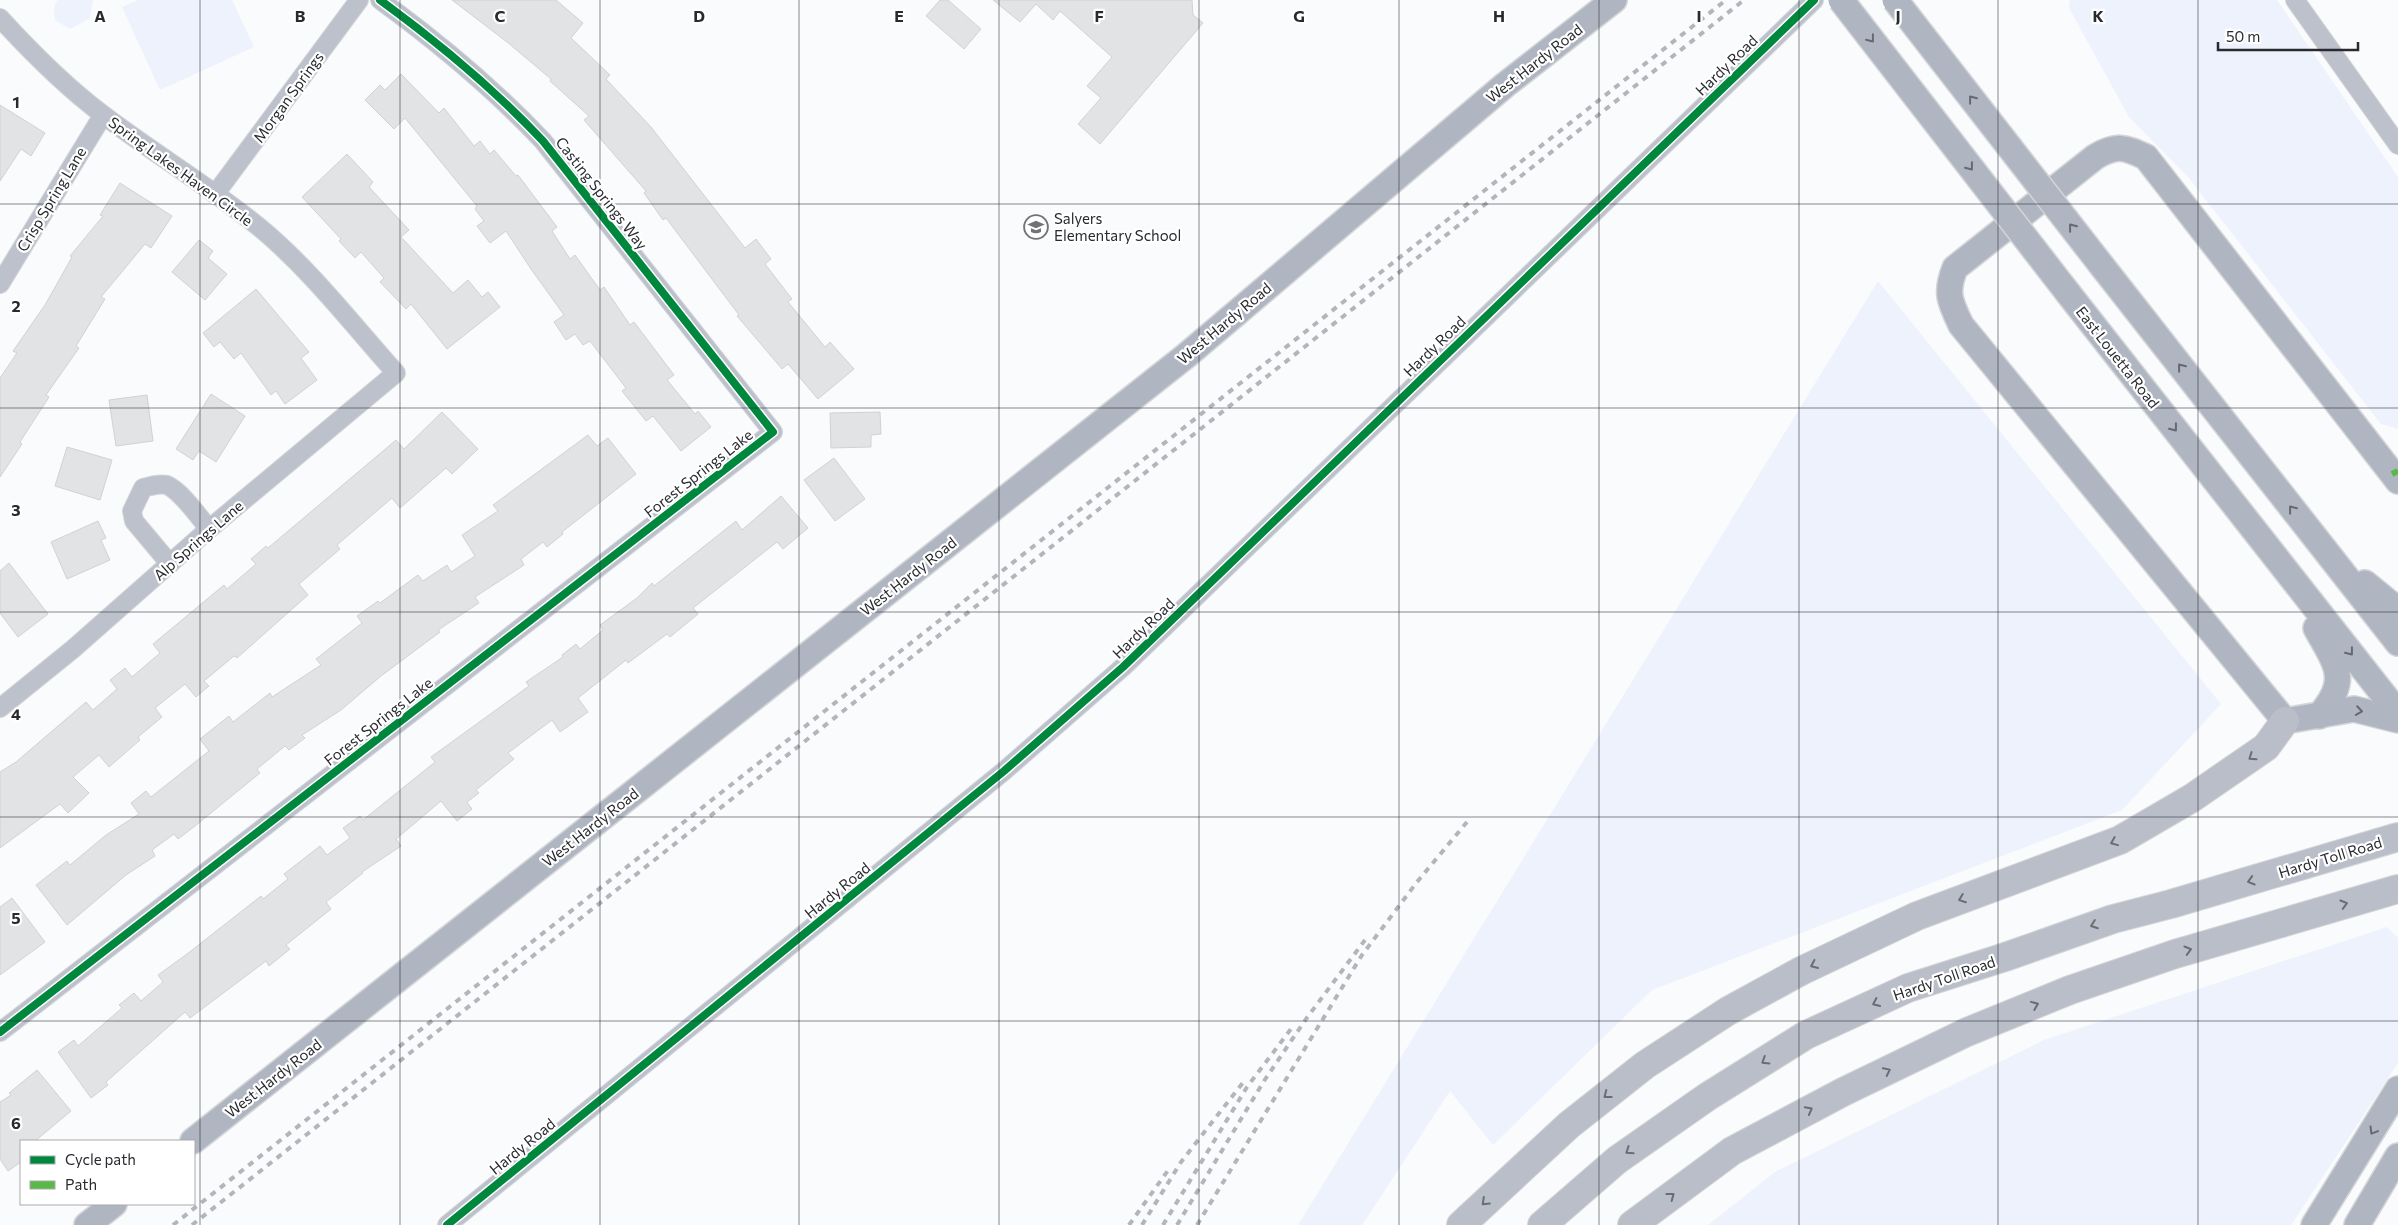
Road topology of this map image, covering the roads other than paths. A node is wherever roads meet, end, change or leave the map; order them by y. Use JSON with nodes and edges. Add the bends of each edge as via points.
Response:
{"nodes":[{"id":1,"x":359,"y":0,"type":"edge"},
{"id":2,"x":380,"y":0,"type":"edge"},
{"id":3,"x":1614,"y":0,"type":"edge"},
{"id":4,"x":1814,"y":0,"type":"edge"},
{"id":5,"x":1841,"y":0,"type":"edge"},
{"id":6,"x":1895,"y":0,"type":"edge"},
{"id":7,"x":2295,"y":0,"type":"edge"},
{"id":8,"x":0,"y":18,"type":"edge"},
{"id":9,"x":103,"y":115,"type":"junction"},
{"id":10,"x":2398,"y":145,"type":"edge"},
{"id":11,"x":216,"y":193,"type":"junction"},
{"id":12,"x":0,"y":284,"type":"edge"},
{"id":13,"x":396,"y":373,"type":"joint"},
{"id":14,"x":773,"y":432,"type":"joint"},
{"id":15,"x":2398,"y":481,"type":"edge"},
{"id":16,"x":209,"y":529,"type":"junction"},
{"id":17,"x":2315,"y":537,"type":"junction"},
{"id":18,"x":170,"y":564,"type":"junction"},
{"id":19,"x":2280,"y":564,"type":"junction"},
{"id":20,"x":2398,"y":610,"type":"edge"},
{"id":21,"x":2398,"y":643,"type":"edge"},
{"id":22,"x":0,"y":708,"type":"edge"},
{"id":23,"x":2398,"y":713,"type":"edge"},
{"id":24,"x":2319,"y":716,"type":"junction"},
{"id":25,"x":2398,"y":720,"type":"edge"},
{"id":26,"x":2285,"y":721,"type":"junction"},
{"id":27,"x":2398,"y":837,"type":"edge"},
{"id":28,"x":2398,"y":889,"type":"edge"},
{"id":29,"x":0,"y":1032,"type":"edge"},
{"id":30,"x":2398,"y":1089,"type":"edge"},
{"id":31,"x":194,"y":1140,"type":"edge"},
{"id":32,"x":2398,"y":1156,"type":"edge"},
{"id":33,"x":2342,"y":1182,"type":"junction"},
{"id":34,"x":2371,"y":1203,"type":"junction"},
{"id":35,"x":113,"y":1205,"type":"edge"},
{"id":36,"x":87,"y":1225,"type":"edge"},
{"id":37,"x":447,"y":1225,"type":"edge"},
{"id":38,"x":1461,"y":1225,"type":"edge"},
{"id":39,"x":1542,"y":1225,"type":"edge"},
{"id":40,"x":1632,"y":1225,"type":"edge"},
{"id":41,"x":2314,"y":1225,"type":"edge"},
{"id":42,"x":2357,"y":1225,"type":"edge"}],
"edges":[{"from":1,"to":11,"type":"street","name":"Morgan Springs"},
{"from":2,"to":14,"type":"street","name":"Casting Springs Way","via":[[464,64],[543,141]]},
{"from":3,"to":31,"type":"main road","name":"West Hardy Road","via":[[1505,85],[1187,355]]},
{"from":4,"to":37,"type":"street","name":"Hardy Road","via":[[1116,673],[1004,771]]},
{"from":5,"to":19,"type":"main road","name":"East Louetta Road","one_way":true,"bridge":true},
{"from":17,"to":6,"type":"main road","one_way":true,"bridge":true},
{"from":7,"to":10,"type":"street"},
{"from":8,"to":9,"type":"street","name":"Spring Lakes Haven Circle","via":[[53,74]]},
{"from":9,"to":11,"type":"street","name":"Spring Lakes Haven Circle"},
{"from":9,"to":12,"type":"street","name":"Crisp Spring Lane"},
{"from":11,"to":13,"type":"street","name":"Spring Lakes Haven Circle","via":[[296,261]]},
{"from":13,"to":16,"type":"street","name":"Alp Springs Lane"},
{"from":14,"to":29,"type":"street","name":"Forest Springs Lake"},
{"from":15,"to":26,"type":"main road","via":[[2146,157],[2127,148],[2111,148],[2095,157],[1955,268],[1948,284],[1950,303],[1961,325]]},
{"from":16,"to":18,"type":"street","name":"Alp Springs Lane"},
{"from":16,"to":18,"type":"street","via":[[166,485],[143,488],[132,511],[134,521]]},
{"from":17,"to":20,"type":"main road"},
{"from":17,"to":21,"type":"main road"},
{"from":18,"to":22,"type":"street","name":"Alp Springs Lane"},
{"from":19,"to":23,"type":"main road","name":"East Louetta Road","one_way":true},
{"from":19,"to":24,"type":"main road","via":[[2337,667],[2338,686]]},
{"from":24,"to":25,"type":"main road","one_way":true,"via":[[2354,709]]},
{"from":24,"to":26,"type":"main road"},
{"from":26,"to":38,"type":"highway","one_way":true,"via":[[2266,747],[2192,798],[2120,840],[1917,916],[1801,971],[1728,1011],[1646,1065],[1569,1125]]},
{"from":27,"to":39,"type":"highway","name":"Hardy Toll Road","one_way":true,"via":[[2113,918],[1908,988],[1806,1035],[1707,1097],[1617,1160]]},
{"from":40,"to":28,"type":"highway","one_way":true,"via":[[1732,1151],[1967,1032],[2070,990],[2175,954]]},
{"from":30,"to":33,"type":"main road","one_way":true},
{"from":32,"to":34,"type":"main road"},
{"from":33,"to":34,"type":"main road"},
{"from":33,"to":41,"type":"main road"},
{"from":34,"to":42,"type":"main road"},
{"from":35,"to":36,"type":"main road"}]}
